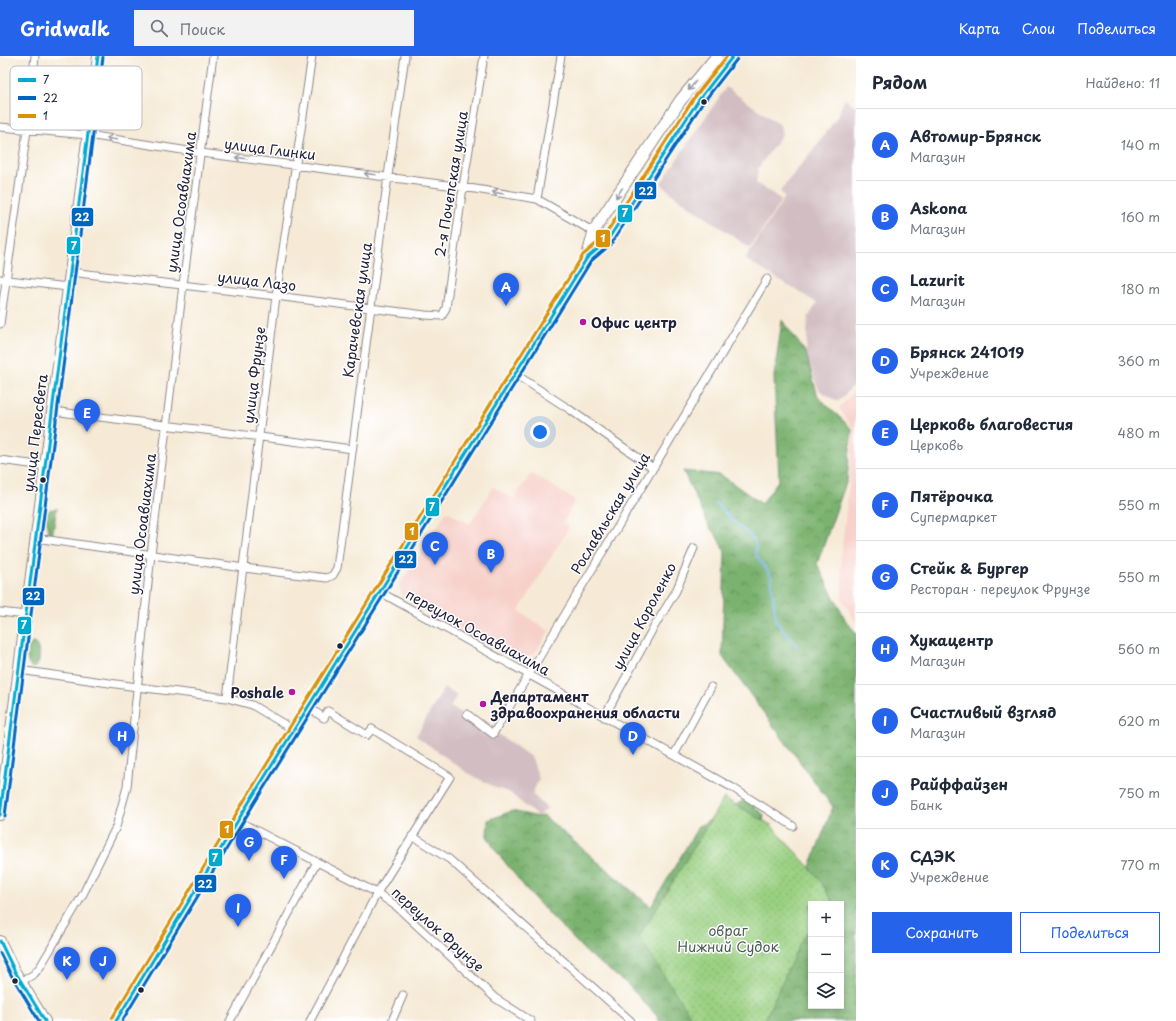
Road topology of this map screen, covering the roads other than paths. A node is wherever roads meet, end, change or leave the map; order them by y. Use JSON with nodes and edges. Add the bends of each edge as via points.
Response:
{"nodes":[{"id":1,"x":35,"y":56,"type":"edge"},
{"id":2,"x":98,"y":56,"type":"edge"},
{"id":3,"x":213,"y":56,"type":"edge"},
{"id":4,"x":312,"y":56,"type":"edge"},
{"id":5,"x":405,"y":56,"type":"edge"},
{"id":6,"x":484,"y":56,"type":"edge"},
{"id":7,"x":561,"y":56,"type":"edge"},
{"id":8,"x":717,"y":56,"type":"edge"},
{"id":9,"x":733,"y":56,"type":"edge"},
{"id":10,"x":34,"y":66,"type":"edge"},
{"id":11,"x":97,"y":66,"type":"edge"},
{"id":12,"x":0,"y":126,"type":"edge"},
{"id":13,"x":10,"y":127,"type":"edge"},
{"id":14,"x":27,"y":130,"type":"joint"},
{"id":15,"x":89,"y":130,"type":"edge"},
{"id":16,"x":88,"y":135,"type":"junction"},
{"id":17,"x":201,"y":153,"type":"junction"},
{"id":18,"x":296,"y":165,"type":"junction"},
{"id":19,"x":388,"y":176,"type":"junction"},
{"id":20,"x":463,"y":186,"type":"junction"},
{"id":21,"x":537,"y":198,"type":"junction"},
{"id":22,"x":594,"y":232,"type":"junction"},
{"id":23,"x":587,"y":258,"type":"junction"},
{"id":24,"x":70,"y":272,"type":"junction"},
{"id":25,"x":767,"y":279,"type":"dead end"},
{"id":26,"x":3,"y":280,"type":"edge"},
{"id":27,"x":183,"y":285,"type":"junction"},
{"id":28,"x":68,"y":287,"type":"junction"},
{"id":29,"x":276,"y":296,"type":"junction"},
{"id":30,"x":371,"y":308,"type":"junction"},
{"id":31,"x":442,"y":316,"type":"joint"},
{"id":32,"x":0,"y":324,"type":"edge"},
{"id":33,"x":516,"y":374,"type":"junction"},
{"id":34,"x":52,"y":411,"type":"junction"},
{"id":35,"x":167,"y":426,"type":"junction"},
{"id":36,"x":260,"y":437,"type":"junction"},
{"id":37,"x":352,"y":449,"type":"junction"},
{"id":38,"x":0,"y":460,"type":"edge"},
{"id":39,"x":45,"y":466,"type":"junction"},
{"id":40,"x":653,"y":468,"type":"junction"},
{"id":41,"x":36,"y":538,"type":"junction"},
{"id":42,"x":694,"y":548,"type":"dead end"},
{"id":43,"x":151,"y":554,"type":"junction"},
{"id":44,"x":244,"y":568,"type":"junction"},
{"id":45,"x":380,"y":592,"type":"junction"},
{"id":46,"x":0,"y":612,"type":"edge"},
{"id":47,"x":26,"y":615,"type":"junction"},
{"id":48,"x":19,"y":670,"type":"junction"},
{"id":49,"x":528,"y":675,"type":"junction"},
{"id":50,"x":137,"y":687,"type":"junction"},
{"id":51,"x":711,"y":687,"type":"dead end"},
{"id":52,"x":227,"y":698,"type":"junction"},
{"id":53,"x":308,"y":707,"type":"junction"},
{"id":54,"x":466,"y":714,"type":"dead end"},
{"id":55,"x":604,"y":717,"type":"junction"},
{"id":56,"x":294,"y":730,"type":"junction"},
{"id":57,"x":674,"y":755,"type":"junction"},
{"id":58,"x":4,"y":756,"type":"edge"},
{"id":59,"x":0,"y":814,"type":"edge"},
{"id":60,"x":238,"y":821,"type":"junction"},
{"id":61,"x":793,"y":826,"type":"dead end"},
{"id":62,"x":412,"y":836,"type":"junction"},
{"id":63,"x":317,"y":862,"type":"junction"},
{"id":64,"x":377,"y":893,"type":"junction"},
{"id":65,"x":0,"y":941,"type":"edge"},
{"id":66,"x":21,"y":982,"type":"junction"},
{"id":67,"x":403,"y":995,"type":"dead end"},
{"id":68,"x":311,"y":1019,"type":"edge"},
{"id":69,"x":45,"y":1021,"type":"edge"},
{"id":70,"x":116,"y":1021,"type":"edge"},
{"id":71,"x":230,"y":1021,"type":"edge"},
{"id":72,"x":319,"y":1021,"type":"edge"},
{"id":73,"x":392,"y":1021,"type":"edge"},
{"id":74,"x":530,"y":1021,"type":"edge"},
{"id":75,"x":631,"y":1021,"type":"edge"}],
"edges":[{"from":1,"to":10,"type":"street"},
{"from":2,"to":11,"type":"main road","name":"улица Пересвета"},
{"from":3,"to":17,"type":"street","name":"улица Осоавиахима"},
{"from":4,"to":18,"type":"street","name":"улица Фрунзе"},
{"from":5,"to":19,"type":"street","name":"Карачевская улица"},
{"from":6,"to":20,"type":"street","name":"2-я Почепская улица"},
{"from":7,"to":21,"type":"street"},
{"from":8,"to":22,"type":"main road","one_way":true,"via":[[680,101]]},
{"from":9,"to":23,"type":"main road","via":[[698,101],[607,241]]},
{"from":12,"to":13,"type":"street","name":"улица Глинки"},
{"from":14,"to":16,"type":"street","name":"улица Глинки"},
{"from":14,"to":26,"type":"street"},
{"from":15,"to":16,"type":"main road","name":"улица Пересвета"},
{"from":17,"to":16,"type":"street","name":"улица Глинки","one_way":true},
{"from":16,"to":24,"type":"main road","name":"улица Пересвета"},
{"from":18,"to":17,"type":"street","name":"улица Глинки","one_way":true},
{"from":17,"to":27,"type":"street","name":"улица Осоавиахима"},
{"from":19,"to":18,"type":"street","name":"улица Глинки","one_way":true},
{"from":18,"to":29,"type":"street","name":"улица Фрунзе"},
{"from":19,"to":20,"type":"street","name":"улица Глинки"},
{"from":19,"to":30,"type":"street","name":"Карачевская улица"},
{"from":21,"to":20,"type":"street","name":"улица Глинки","one_way":true},
{"from":20,"to":31,"type":"street","name":"2-я Почепская улица","via":[[446,308]]},
{"from":21,"to":22,"type":"street"},
{"from":22,"to":23,"type":"main road"},
{"from":23,"to":33,"type":"main road"},
{"from":24,"to":27,"type":"street","name":"улица Лазо"},
{"from":24,"to":28,"type":"main road","name":"улица Пересвета"},
{"from":25,"to":40,"type":"street","name":"Рославльская улица"},
{"from":26,"to":28,"type":"street"},
{"from":26,"to":32,"type":"street"},
{"from":27,"to":29,"type":"street","name":"улица Лазо"},
{"from":27,"to":35,"type":"street","name":"улица Осоавиахима"},
{"from":28,"to":34,"type":"main road","name":"улица Пересвета"},
{"from":29,"to":30,"type":"street","name":"улица Лазо"},
{"from":29,"to":36,"type":"street","name":"улица Фрунзе"},
{"from":30,"to":31,"type":"street","name":"улица Лазо"},
{"from":30,"to":37,"type":"street","name":"Карачевская улица"},
{"from":33,"to":40,"type":"street"},
{"from":33,"to":45,"type":"main road"},
{"from":34,"to":35,"type":"street"},
{"from":34,"to":39,"type":"main road","name":"улица Пересвета"},
{"from":35,"to":36,"type":"street"},
{"from":35,"to":43,"type":"street","name":"улица Осоавиахима"},
{"from":36,"to":37,"type":"street"},
{"from":36,"to":44,"type":"street","name":"улица Фрунзе"},
{"from":37,"to":44,"type":"street","name":"Карачевская улица","via":[[337,568],[333,575],[327,578]]},
{"from":38,"to":39,"type":"street"},
{"from":39,"to":41,"type":"main road","name":"улица Пересвета"},
{"from":40,"to":49,"type":"street","name":"Рославльская улица"},
{"from":41,"to":43,"type":"street"},
{"from":41,"to":47,"type":"main road","name":"улица Пересвета"},
{"from":42,"to":55,"type":"street","name":"улица Короленко","via":[[676,591]]},
{"from":43,"to":44,"type":"street"},
{"from":43,"to":50,"type":"street","name":"улица Осоавиахима"},
{"from":44,"to":52,"type":"street","name":"улица Фрунзе"},
{"from":45,"to":49,"type":"street","name":"переулок Осоавиахима"},
{"from":45,"to":53,"type":"main road"},
{"from":46,"to":47,"type":"street"},
{"from":47,"to":48,"type":"main road","name":"улица Пересвета"},
{"from":48,"to":50,"type":"street"},
{"from":48,"to":58,"type":"main road","name":"улица Пересвета"},
{"from":49,"to":54,"type":"street","name":"Рославльская улица","via":[[493,734]]},
{"from":49,"to":55,"type":"street","name":"переулок Осоавиахима"},
{"from":50,"to":52,"type":"street"},
{"from":50,"to":66,"type":"street","name":"улица Осоавиахима","via":[[126,787],[116,827],[82,896],[40,967]]},
{"from":51,"to":57,"type":"street"},
{"from":52,"to":56,"type":"street","via":[[252,705]]},
{"from":53,"to":56,"type":"main road"},
{"from":53,"to":62,"type":"street","via":[[324,718],[328,711],[367,735],[372,729],[450,777]]},
{"from":55,"to":57,"type":"street","name":"переулок Осоавиахима"},
{"from":56,"to":60,"type":"main road"},
{"from":57,"to":61,"type":"street","name":"переулок Осоавиахима"},
{"from":58,"to":59,"type":"main road","name":"улица Пересвета"},
{"from":60,"to":63,"type":"street","name":"переулок Фрунзе"},
{"from":60,"to":70,"type":"main road"},
{"from":62,"to":64,"type":"street"},
{"from":62,"to":75,"type":"street","via":[[449,859]]},
{"from":63,"to":64,"type":"street","name":"переулок Фрунзе"},
{"from":63,"to":71,"type":"street"},
{"from":64,"to":68,"type":"street"},
{"from":64,"to":74,"type":"street","name":"переулок Фрунзе","via":[[396,906],[495,998]]},
{"from":65,"to":66,"type":"main road"},
{"from":66,"to":69,"type":"main road"},
{"from":67,"to":73,"type":"street"},
{"from":68,"to":72,"type":"street"}]}
